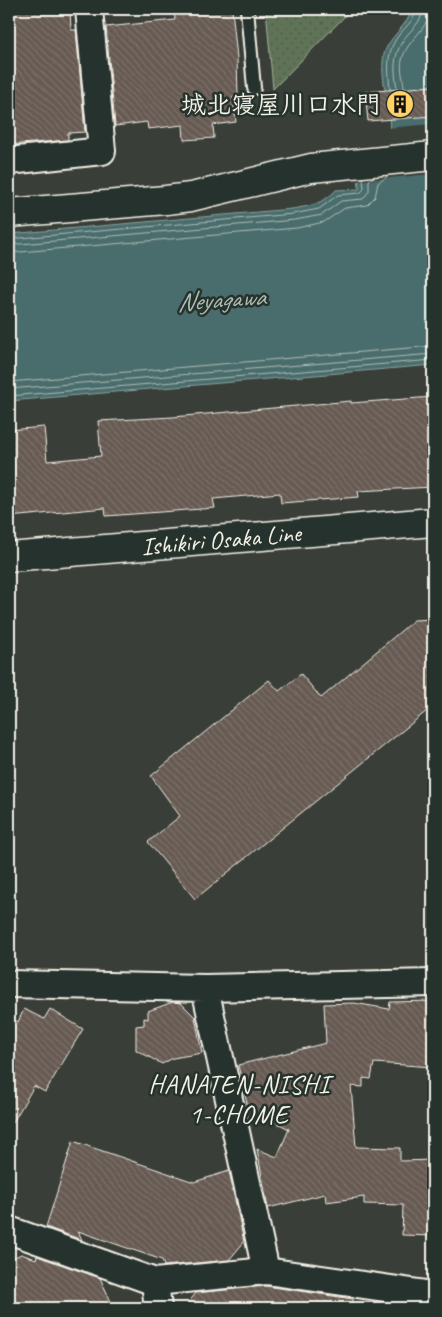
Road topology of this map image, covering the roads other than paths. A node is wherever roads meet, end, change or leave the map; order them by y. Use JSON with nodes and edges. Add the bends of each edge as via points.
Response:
{"nodes":[{"id":1,"x":89,"y":9,"type":"edge"},
{"id":2,"x":247,"y":9,"type":"edge"},
{"id":3,"x":254,"y":88,"type":"dead end"},
{"id":4,"x":433,"y":156,"type":"edge"},
{"id":5,"x":9,"y":161,"type":"edge"},
{"id":6,"x":9,"y":214,"type":"edge"},
{"id":7,"x":433,"y":522,"type":"edge"},
{"id":8,"x":9,"y":556,"type":"edge"},
{"id":9,"x":433,"y":983,"type":"edge"},
{"id":10,"x":9,"y":984,"type":"edge"},
{"id":11,"x":205,"y":988,"type":"junction"},
{"id":12,"x":9,"y":1230,"type":"edge"},
{"id":13,"x":266,"y":1271,"type":"junction"},
{"id":14,"x":155,"y":1282,"type":"junction"},
{"id":15,"x":433,"y":1294,"type":"edge"},
{"id":16,"x":158,"y":1308,"type":"edge"}],
"edges":[{"from":1,"to":5,"type":"street","via":[[102,151]]},
{"from":2,"to":3,"type":"lane"},
{"from":4,"to":6,"type":"street","via":[[291,172],[191,197]]},
{"from":7,"to":8,"type":"street","name":"Ishikiri Osaka Line"},
{"from":9,"to":11,"type":"street"},
{"from":10,"to":11,"type":"street"},
{"from":11,"to":13,"type":"street"},
{"from":12,"to":14,"type":"street"},
{"from":13,"to":14,"type":"street"},
{"from":13,"to":15,"type":"street"},
{"from":14,"to":16,"type":"street"}]}
